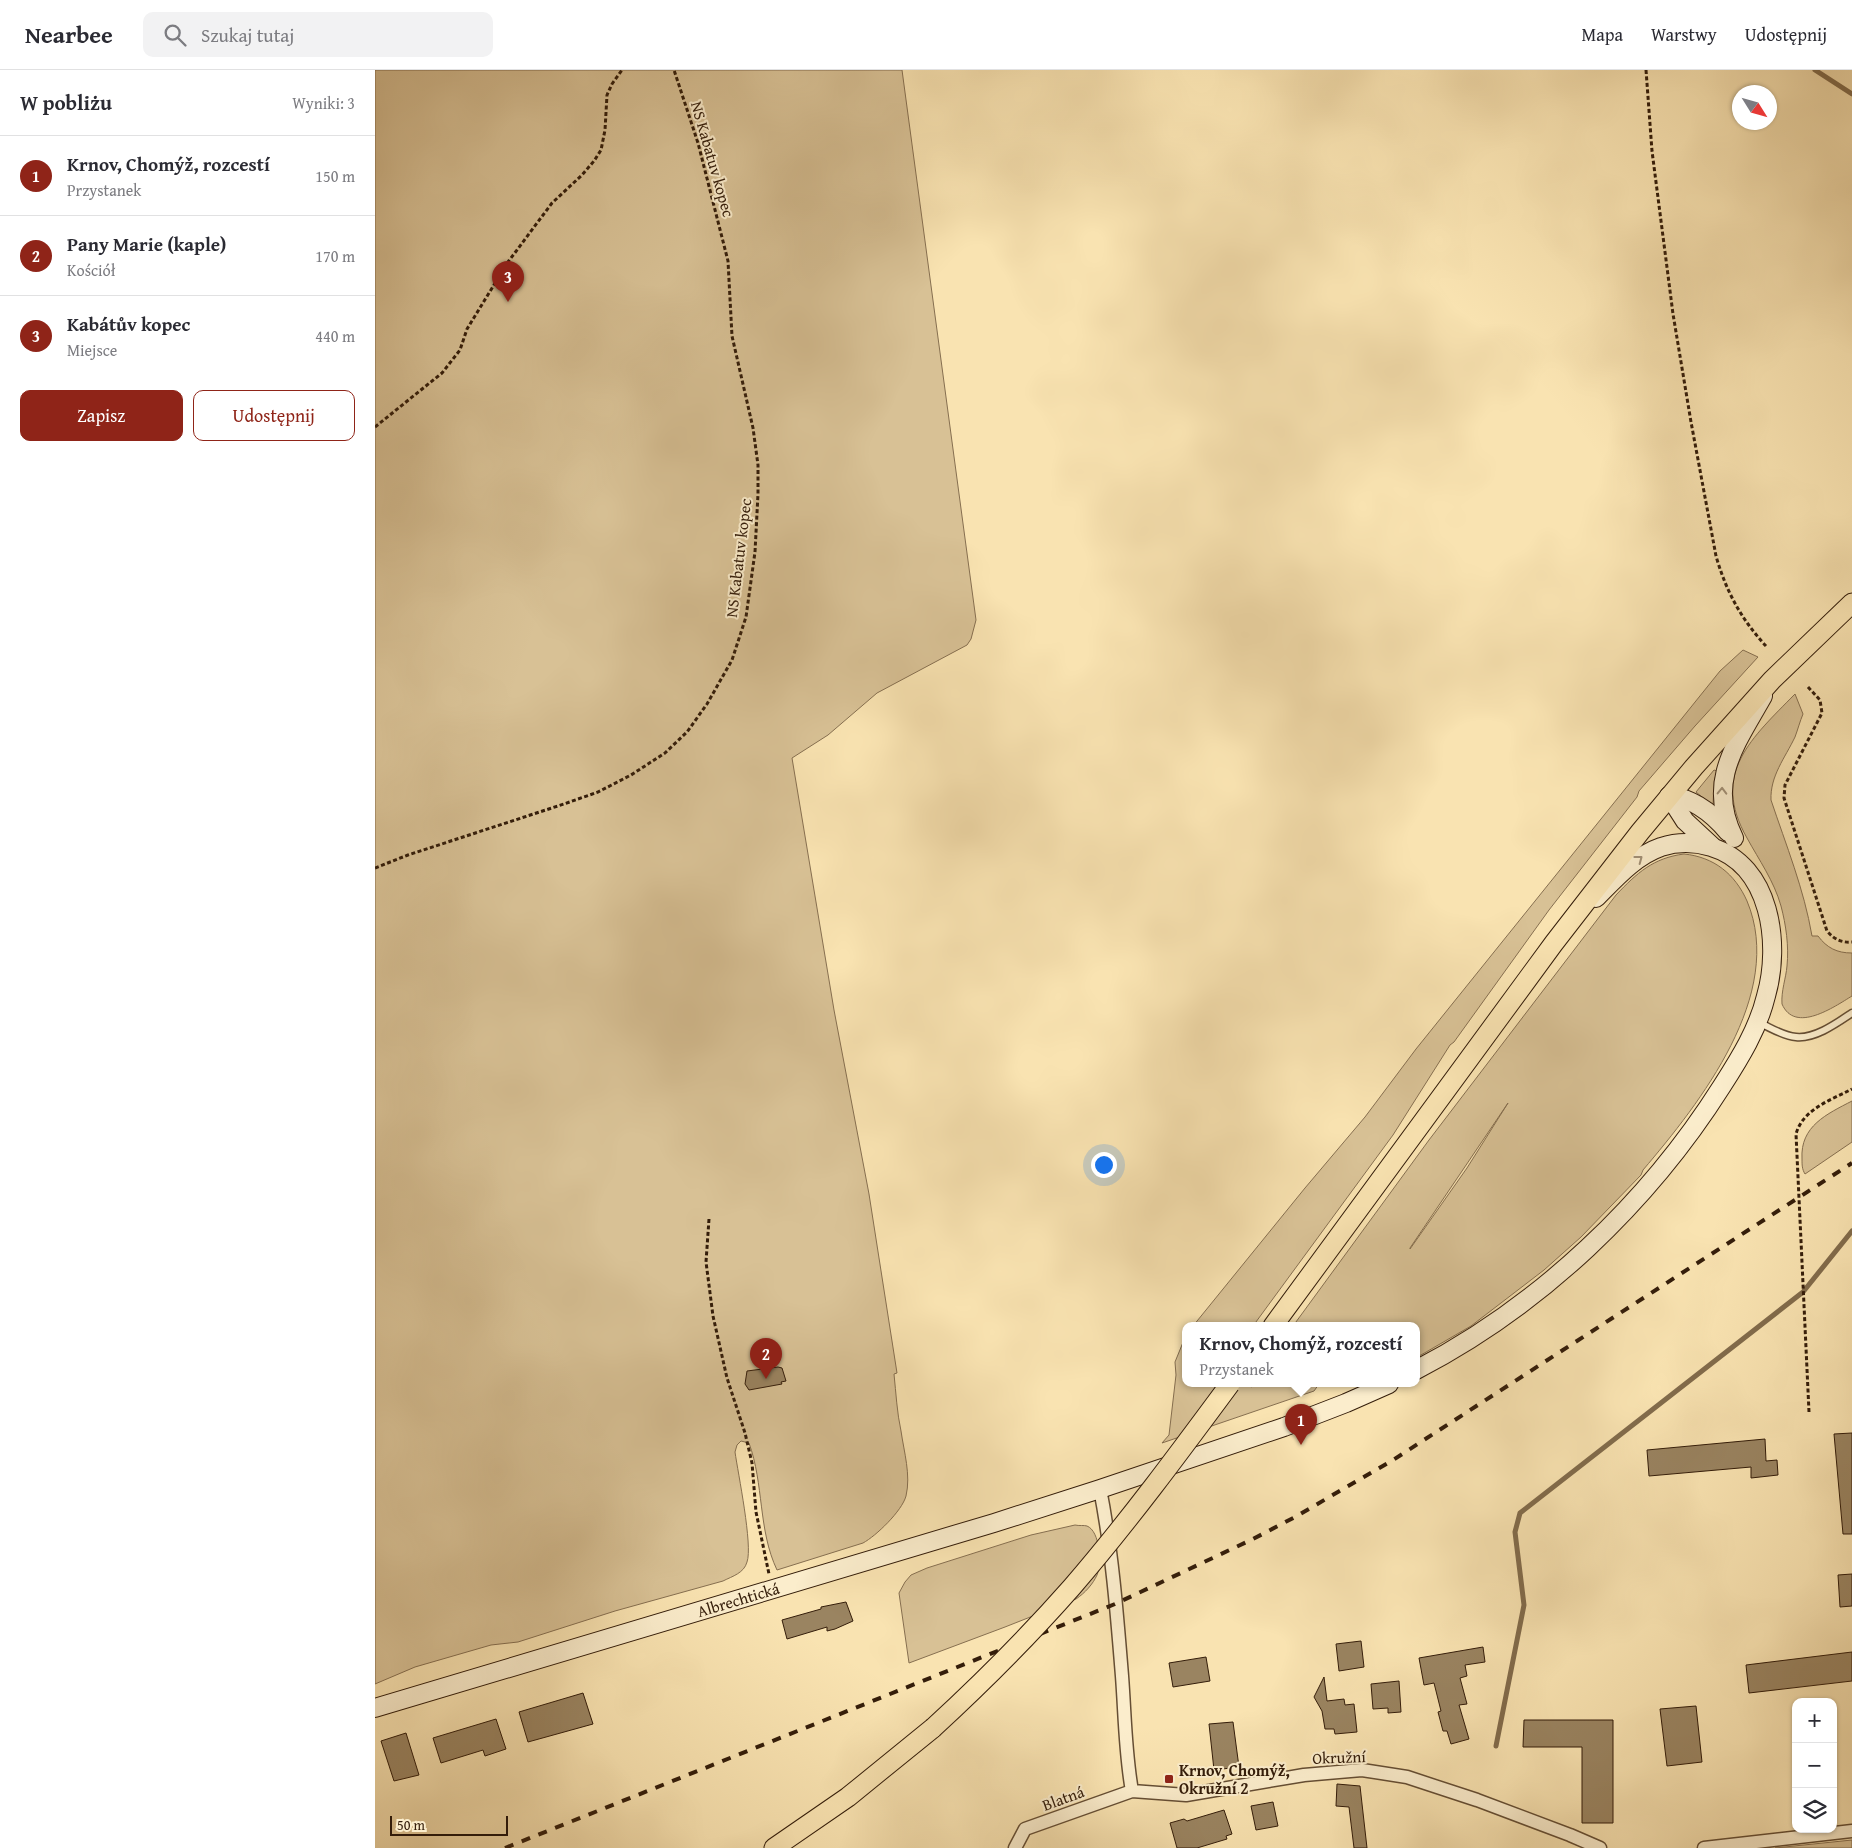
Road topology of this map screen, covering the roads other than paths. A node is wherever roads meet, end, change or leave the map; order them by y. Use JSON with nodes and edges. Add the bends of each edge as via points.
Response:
{"nodes":[{"id":1,"x":1852,"y":603,"type":"edge"},
{"id":2,"x":1772,"y":680,"type":"junction"},
{"id":3,"x":1669,"y":796,"type":"junction"},
{"id":4,"x":1733,"y":838,"type":"junction"},
{"id":5,"x":1714,"y":848,"type":"junction"},
{"id":6,"x":1756,"y":884,"type":"junction"},
{"id":7,"x":1554,"y":943,"type":"junction"},
{"id":8,"x":1852,"y":1013,"type":"edge"},
{"id":9,"x":1757,"y":1022,"type":"junction"},
{"id":10,"x":1276,"y":1322,"type":"edge"},
{"id":11,"x":1420,"y":1368,"type":"edge"},
{"id":12,"x":1229,"y":1387,"type":"edge"},
{"id":13,"x":1382,"y":1387,"type":"edge"},
{"id":14,"x":1100,"y":1489,"type":"junction"},
{"id":15,"x":375,"y":1708,"type":"edge"},
{"id":16,"x":1132,"y":1791,"type":"junction"},
{"id":17,"x":1852,"y":1831,"type":"edge"},
{"id":18,"x":1570,"y":1834,"type":"junction"},
{"id":19,"x":775,"y":1848,"type":"edge"},
{"id":20,"x":1015,"y":1848,"type":"edge"},
{"id":21,"x":1571,"y":1848,"type":"edge"},
{"id":22,"x":1600,"y":1848,"type":"edge"},
{"id":23,"x":1704,"y":1848,"type":"edge"}],
"edges":[{"from":1,"to":2,"type":"main road"},
{"from":2,"to":3,"type":"main road"},
{"from":4,"to":2,"type":"main road","one_way":true,"via":[[1722,804],[1725,768]]},
{"from":3,"to":4,"type":"main road","via":[[1699,806]]},
{"from":3,"to":5,"type":"main road","via":[[1685,821]]},
{"from":3,"to":7,"type":"main road"},
{"from":4,"to":6,"type":"main road","via":[[1751,865]]},
{"from":5,"to":6,"type":"main road","via":[[1739,862]]},
{"from":7,"to":5,"type":"main road","one_way":true,"via":[[1611,883],[1646,854],[1681,843]]},
{"from":6,"to":9,"type":"main road","via":[[1767,910],[1773,950],[1766,997]]},
{"from":7,"to":10,"type":"main road"},
{"from":8,"to":9,"type":"lane","via":[[1804,1037],[1789,1036]]},
{"from":9,"to":11,"type":"main road","via":[[1740,1057],[1695,1126],[1651,1182],[1608,1228],[1519,1304]]},
{"from":12,"to":19,"type":"main road","bridge":true,"via":[[1072,1587],[1003,1661],[933,1728],[862,1786]]},
{"from":13,"to":14,"type":"main road","name":"Albrechtická","via":[[1284,1427]]},
{"from":14,"to":15,"type":"main road","name":"Albrechtická"},
{"from":14,"to":16,"type":"street","via":[[1107,1523],[1122,1677],[1126,1758]]},
{"from":16,"to":18,"type":"street","name":"Okružní","via":[[1186,1795],[1304,1775],[1363,1770],[1407,1777]]},
{"from":16,"to":20,"type":"street","name":"Blatná","via":[[1025,1829]]},
{"from":17,"to":23,"type":"street"},
{"from":18,"to":21,"type":"street"},
{"from":18,"to":22,"type":"street","name":"Okružní"}]}
